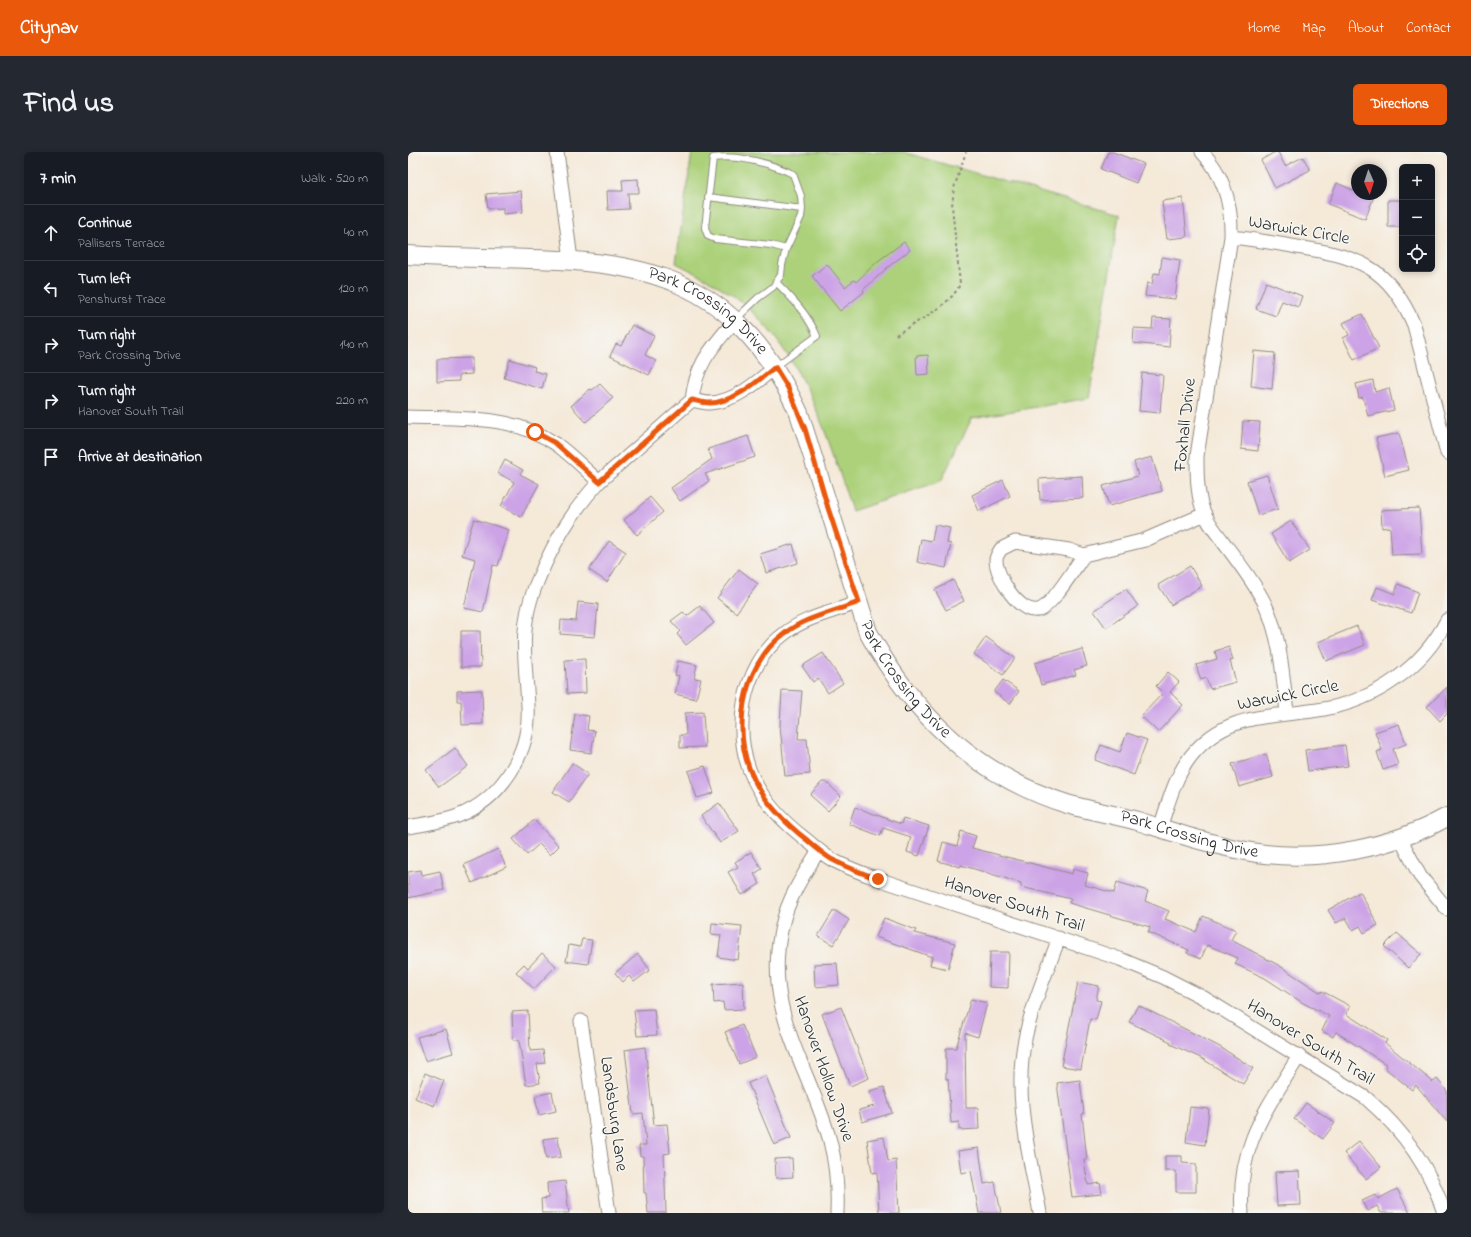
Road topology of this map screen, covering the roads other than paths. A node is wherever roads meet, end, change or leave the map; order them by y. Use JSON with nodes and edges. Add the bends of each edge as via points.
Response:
{"nodes":[{"id":1,"x":557,"y":152,"type":"edge"},
{"id":2,"x":1202,"y":152,"type":"edge"},
{"id":3,"x":708,"y":197,"type":"junction"},
{"id":4,"x":802,"y":209,"type":"junction"},
{"id":5,"x":1231,"y":237,"type":"junction"},
{"id":6,"x":786,"y":249,"type":"junction"},
{"id":7,"x":408,"y":255,"type":"edge"},
{"id":8,"x":571,"y":260,"type":"junction"},
{"id":9,"x":776,"y":282,"type":"junction"},
{"id":10,"x":735,"y":320,"type":"junction"},
{"id":11,"x":775,"y":367,"type":"junction"},
{"id":12,"x":692,"y":400,"type":"junction"},
{"id":13,"x":408,"y":417,"type":"edge"},
{"id":14,"x":1447,"y":453,"type":"edge"},
{"id":15,"x":599,"y":482,"type":"junction"},
{"id":16,"x":1205,"y":514,"type":"junction"},
{"id":17,"x":1084,"y":555,"type":"junction"},
{"id":18,"x":859,"y":602,"type":"junction"},
{"id":19,"x":1447,"y":620,"type":"edge"},
{"id":20,"x":1287,"y":713,"type":"junction"},
{"id":21,"x":1447,"y":817,"type":"edge"},
{"id":22,"x":408,"y":827,"type":"edge"},
{"id":23,"x":1160,"y":828,"type":"junction"},
{"id":24,"x":1400,"y":838,"type":"junction"},
{"id":25,"x":819,"y":850,"type":"junction"},
{"id":26,"x":1447,"y":909,"type":"edge"},
{"id":27,"x":1058,"y":938,"type":"junction"},
{"id":28,"x":581,"y":1021,"type":"dead end"},
{"id":29,"x":1299,"y":1056,"type":"junction"},
{"id":30,"x":609,"y":1213,"type":"edge"},
{"id":31,"x":837,"y":1213,"type":"edge"},
{"id":32,"x":1040,"y":1213,"type":"edge"},
{"id":33,"x":1242,"y":1213,"type":"edge"},
{"id":34,"x":1444,"y":1213,"type":"edge"}],
"edges":[{"from":1,"to":8,"type":"street"},
{"from":2,"to":5,"type":"street","name":"Foxhall Drive","via":[[1217,170],[1227,193]]},
{"from":3,"to":4,"type":"lane"},
{"from":3,"to":4,"type":"lane","via":[[713,158],[723,157],[778,167],[793,174],[801,196]]},
{"from":3,"to":6,"type":"lane","via":[[705,228],[708,236]]},
{"from":4,"to":6,"type":"lane","via":[[801,217]]},
{"from":5,"to":14,"type":"street","name":"Warwick Circle","via":[[1332,252],[1355,260],[1382,277],[1395,291],[1414,325]]},
{"from":5,"to":16,"type":"street","name":"Foxhall Drive","via":[[1197,456],[1198,490]]},
{"from":6,"to":9,"type":"lane","via":[[782,275]]},
{"from":7,"to":8,"type":"street","name":"Park Crossing Drive"},
{"from":8,"to":10,"type":"street","name":"Park Crossing Drive","via":[[648,271],[694,291]]},
{"from":9,"to":10,"type":"lane"},
{"from":9,"to":11,"type":"lane","via":[[791,296],[812,324],[817,336]]},
{"from":10,"to":11,"type":"street","name":"Park Crossing Drive","via":[[754,339]]},
{"from":10,"to":12,"type":"street","via":[[704,358],[694,383]]},
{"from":11,"to":12,"type":"street","via":[[758,382],[732,397],[711,403]]},
{"from":11,"to":18,"type":"street","name":"Park Crossing Drive","via":[[788,388],[805,429]]},
{"from":12,"to":15,"type":"street"},
{"from":13,"to":15,"type":"street","via":[[476,419],[519,426],[555,443]]},
{"from":15,"to":22,"type":"street","via":[[574,513],[554,546],[534,589],[527,614],[523,653],[528,717],[525,738],[514,766],[499,787],[476,806],[450,818]]},
{"from":16,"to":17,"type":"street","via":[[1145,540]]},
{"from":16,"to":20,"type":"street","name":"Foxhall Drive","via":[[1252,582],[1267,610],[1278,641]]},
{"from":17,"to":17,"type":"street","via":[[1069,550],[1015,542],[1001,549],[996,559],[998,574],[1010,593],[1025,608],[1037,611],[1046,606],[1057,594]]},
{"from":18,"to":23,"type":"street","name":"Park Crossing Drive","via":[[868,632],[898,682],[937,726],[958,745],[988,766],[1039,793],[1066,804]]},
{"from":18,"to":25,"type":"street","name":"Hanover South Trail","via":[[799,624],[770,646],[751,678],[743,712],[744,753],[754,782],[781,819]]},
{"from":19,"to":20,"type":"street","name":"Warwick Circle","via":[[1418,660],[1388,684],[1358,700],[1334,708]]},
{"from":20,"to":23,"type":"street","name":"Warwick Circle","via":[[1259,716],[1239,722],[1221,730],[1206,741],[1192,755],[1176,781]]},
{"from":21,"to":24,"type":"street","name":"Park Crossing Drive"},
{"from":23,"to":24,"type":"street","name":"Park Crossing Drive","via":[[1226,847],[1271,854],[1326,854]]},
{"from":24,"to":26,"type":"street","via":[[1420,876]]},
{"from":25,"to":27,"type":"street","name":"Hanover South Trail","via":[[846,866],[878,879]]},
{"from":25,"to":31,"type":"street","name":"Hanover Hollow Drive","via":[[795,890],[785,913],[777,950],[776,969],[783,1018],[819,1106],[830,1141],[837,1189]]},
{"from":27,"to":29,"type":"street","name":"Hanover South Trail","via":[[1163,977],[1204,998]]},
{"from":27,"to":32,"type":"street","via":[[1028,1027],[1021,1069],[1023,1114]]},
{"from":28,"to":30,"type":"street","name":"Landsburg Lane"},
{"from":29,"to":33,"type":"street","via":[[1253,1133],[1243,1165]]},
{"from":29,"to":34,"type":"street","name":"Hanover South Trail","via":[[1366,1098],[1387,1116],[1416,1152],[1429,1175]]}]}
